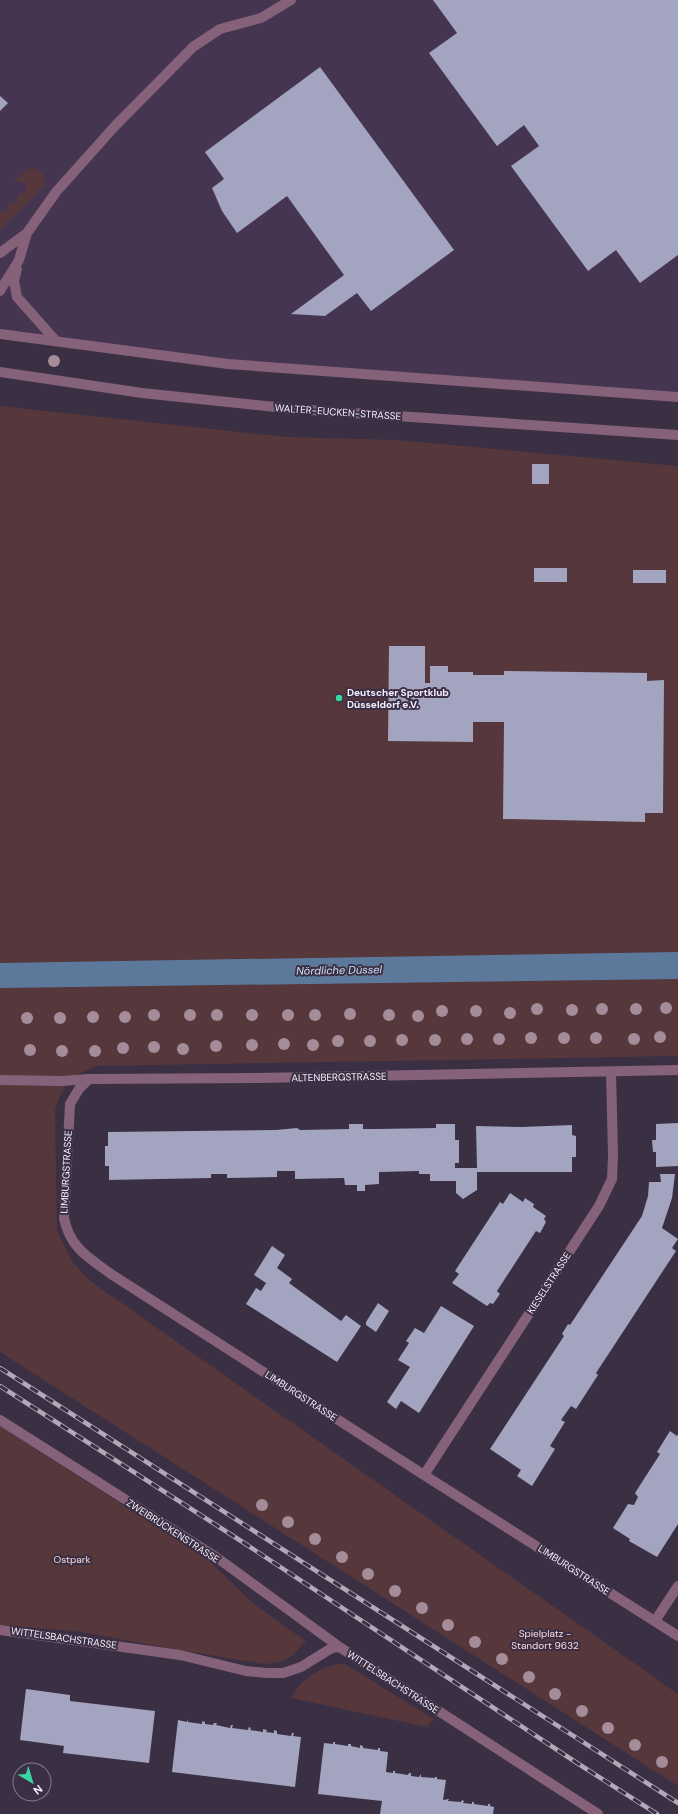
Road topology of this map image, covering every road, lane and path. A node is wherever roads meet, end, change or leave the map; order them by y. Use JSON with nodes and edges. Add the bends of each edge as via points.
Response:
{"nodes":[{"id":1,"x":291,"y":0,"type":"edge"},
{"id":2,"x":27,"y":233,"type":"junction"},
{"id":3,"x":0,"y":253,"type":"edge"},
{"id":4,"x":19,"y":260,"type":"junction"},
{"id":5,"x":0,"y":291,"type":"edge"},
{"id":6,"x":0,"y":334,"type":"edge"},
{"id":7,"x":56,"y":341,"type":"junction"},
{"id":8,"x":0,"y":372,"type":"edge"},
{"id":9,"x":678,"y":397,"type":"edge"},
{"id":10,"x":678,"y":435,"type":"edge"},
{"id":11,"x":678,"y":1070,"type":"edge"},
{"id":12,"x":611,"y":1072,"type":"junction"},
{"id":13,"x":89,"y":1079,"type":"junction"},
{"id":14,"x":0,"y":1080,"type":"edge"},
{"id":15,"x":0,"y":1420,"type":"edge"},
{"id":16,"x":424,"y":1475,"type":"junction"},
{"id":17,"x":678,"y":1586,"type":"edge"},
{"id":18,"x":655,"y":1621,"type":"junction"},
{"id":19,"x":0,"y":1630,"type":"edge"},
{"id":20,"x":678,"y":1636,"type":"edge"},
{"id":21,"x":341,"y":1648,"type":"junction"},
{"id":22,"x":598,"y":1814,"type":"edge"}],
"edges":[{"from":1,"to":2,"type":"street","via":[[261,18],[220,29],[193,47],[68,178]]},
{"from":2,"to":3,"type":"street"},
{"from":2,"to":4,"type":"street"},
{"from":4,"to":5,"type":"street"},
{"from":4,"to":7,"type":"street","via":[[14,281],[17,297]]},
{"from":6,"to":7,"type":"street"},
{"from":7,"to":9,"type":"street","via":[[228,364]]},
{"from":8,"to":10,"type":"street","name":"WALTER-EUCKEN-STRASSE","via":[[142,393],[294,409]]},
{"from":11,"to":12,"type":"street","name":"ALTENBERGSTRASSE"},
{"from":12,"to":13,"type":"street","name":"ALTENBERGSTRASSE"},
{"from":12,"to":16,"type":"street","name":"KIESELSTRASSE","via":[[612,1179],[600,1206]]},
{"from":13,"to":14,"type":"street","name":"ALTENBERGSTRASSE"},
{"from":13,"to":16,"type":"street","name":"LIMBURGSTRASSE","via":[[70,1104],[64,1218],[74,1245],[111,1274]]},
{"from":15,"to":21,"type":"street","name":"ZWEIBRÜCKENSTRASSE","via":[[216,1557]]},
{"from":16,"to":18,"type":"street","name":"LIMBURGSTRASSE"},
{"from":17,"to":18,"type":"street"},
{"from":18,"to":20,"type":"street","name":"LIMBURGSTRASSE"},
{"from":19,"to":21,"type":"street","name":"WITTELSBACHSTRASSE","via":[[180,1656],[246,1671],[268,1673],[283,1673],[301,1667],[330,1649]]},
{"from":21,"to":22,"type":"street","name":"WITTELSBACHSTRASSE"}]}
